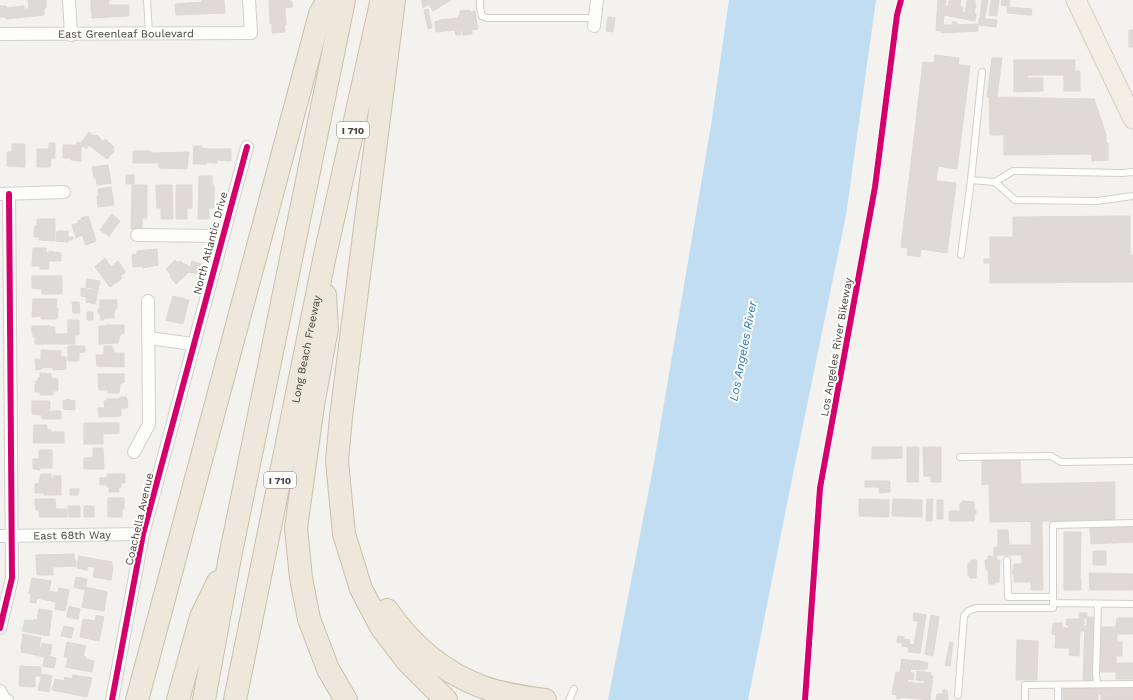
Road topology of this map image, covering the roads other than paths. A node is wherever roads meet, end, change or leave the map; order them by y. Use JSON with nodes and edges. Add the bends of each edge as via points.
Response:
{"nodes":[{"id":1,"x":69,"y":0,"type":"edge"},
{"id":2,"x":147,"y":0,"type":"edge"},
{"id":3,"x":249,"y":0,"type":"edge"},
{"id":4,"x":328,"y":0,"type":"edge"},
{"id":5,"x":344,"y":0,"type":"edge"},
{"id":6,"x":382,"y":0,"type":"edge"},
{"id":7,"x":394,"y":0,"type":"edge"},
{"id":8,"x":480,"y":0,"type":"edge"},
{"id":9,"x":597,"y":0,"type":"edge"},
{"id":10,"x":1076,"y":0,"type":"edge"},
{"id":11,"x":595,"y":22,"type":"joint"},
{"id":12,"x":0,"y":34,"type":"edge"},
{"id":13,"x":149,"y":34,"type":"junction"},
{"id":14,"x":71,"y":35,"type":"junction"},
{"id":15,"x":982,"y":72,"type":"dead end"},
{"id":16,"x":1129,"y":100,"type":"edge"},
{"id":17,"x":1133,"y":119,"type":"edge"},
{"id":18,"x":247,"y":147,"type":"dead end"},
{"id":19,"x":1133,"y":172,"type":"edge"},
{"id":20,"x":971,"y":180,"type":"junction"},
{"id":21,"x":995,"y":182,"type":"junction"},
{"id":22,"x":64,"y":192,"type":"dead end"},
{"id":23,"x":4,"y":194,"type":"edge"},
{"id":24,"x":1133,"y":196,"type":"edge"},
{"id":25,"x":137,"y":235,"type":"dead end"},
{"id":26,"x":222,"y":236,"type":"junction"},
{"id":27,"x":961,"y":255,"type":"dead end"},
{"id":28,"x":324,"y":260,"type":"junction"},
{"id":29,"x":148,"y":301,"type":"dead end"},
{"id":30,"x":149,"y":338,"type":"junction"},
{"id":31,"x":193,"y":344,"type":"junction"},
{"id":32,"x":134,"y":452,"type":"dead end"},
{"id":33,"x":960,"y":457,"type":"dead end"},
{"id":34,"x":1133,"y":461,"type":"edge"},
{"id":35,"x":1133,"y":523,"type":"edge"},
{"id":36,"x":143,"y":534,"type":"junction"},
{"id":37,"x":6,"y":536,"type":"edge"},
{"id":38,"x":349,"y":552,"type":"junction"},
{"id":39,"x":230,"y":557,"type":"junction"},
{"id":40,"x":1007,"y":560,"type":"dead end"},
{"id":41,"x":1053,"y":600,"type":"junction"},
{"id":42,"x":1098,"y":604,"type":"junction"},
{"id":43,"x":1133,"y":604,"type":"edge"},
{"id":44,"x":0,"y":628,"type":"edge"},
{"id":45,"x":1098,"y":683,"type":"junction"},
{"id":46,"x":1133,"y":684,"type":"edge"},
{"id":47,"x":1058,"y":685,"type":"junction"},
{"id":48,"x":574,"y":689,"type":"dead end"},
{"id":49,"x":0,"y":691,"type":"edge"},
{"id":50,"x":958,"y":695,"type":"dead end"},
{"id":51,"x":7,"y":700,"type":"edge"},
{"id":52,"x":112,"y":700,"type":"edge"},
{"id":53,"x":137,"y":700,"type":"edge"},
{"id":54,"x":178,"y":700,"type":"edge"},
{"id":55,"x":204,"y":700,"type":"edge"},
{"id":56,"x":236,"y":700,"type":"edge"},
{"id":57,"x":346,"y":700,"type":"edge"},
{"id":58,"x":446,"y":700,"type":"edge"},
{"id":59,"x":545,"y":700,"type":"edge"},
{"id":60,"x":569,"y":700,"type":"edge"},
{"id":61,"x":1025,"y":700,"type":"edge"},
{"id":62,"x":1058,"y":700,"type":"edge"}],
"edges":[{"from":1,"to":14,"type":"street"},
{"from":2,"to":13,"type":"lane"},
{"from":3,"to":13,"type":"street","name":"East Greenleaf Boulevard","via":[[251,33]]},
{"from":4,"to":53,"type":"highway","via":[[320,14]]},
{"from":5,"to":39,"type":"highway","number":"I 710"},
{"from":6,"to":28,"type":"highway","name":"Long Beach Freeway","number":"I 710"},
{"from":7,"to":38,"type":"highway","via":[[340,424],[338,461],[344,534]]},
{"from":8,"to":11,"type":"lane","via":[[482,16],[487,18]]},
{"from":9,"to":11,"type":"street"},
{"from":10,"to":16,"type":"main road"},
{"from":12,"to":14,"type":"street","name":"East Greenleaf Boulevard"},
{"from":13,"to":14,"type":"street","name":"East Greenleaf Boulevard"},
{"from":15,"to":20,"type":"lane"},
{"from":16,"to":17,"type":"main road"},
{"from":18,"to":26,"type":"street","name":"North Atlantic Drive"},
{"from":19,"to":21,"type":"lane","via":[[1013,171]]},
{"from":20,"to":21,"type":"lane"},
{"from":20,"to":27,"type":"lane"},
{"from":21,"to":24,"type":"lane","via":[[1015,200],[1097,202]]},
{"from":22,"to":23,"type":"street"},
{"from":23,"to":37,"type":"street"},
{"from":25,"to":26,"type":"street"},
{"from":26,"to":31,"type":"street","name":"North Atlantic Drive"},
{"from":28,"to":56,"type":"highway","name":"Long Beach Freeway","number":"I 710"},
{"from":28,"to":57,"type":"highway","via":[[327,328],[313,405],[296,528],[301,578],[309,619],[328,669]]},
{"from":29,"to":30,"type":"street"},
{"from":30,"to":31,"type":"street"},
{"from":30,"to":32,"type":"street","via":[[149,424]]},
{"from":31,"to":36,"type":"street","name":"Coachella Avenue"},
{"from":33,"to":34,"type":"lane","via":[[1051,456],[1062,462]]},
{"from":35,"to":41,"type":"lane","via":[[1053,525]]},
{"from":36,"to":37,"type":"street","name":"East 68th Way"},
{"from":36,"to":52,"type":"street","name":"Coachella Avenue"},
{"from":37,"to":44,"type":"street","via":[[12,578]]},
{"from":38,"to":58,"type":"highway","via":[[361,589],[381,627],[407,661]]},
{"from":38,"to":59,"type":"highway","via":[[399,628],[420,649],[445,668],[480,686]]},
{"from":39,"to":54,"type":"highway","via":[[201,617]]},
{"from":39,"to":55,"type":"highway","number":"I 710"},
{"from":40,"to":41,"type":"lane","via":[[1008,597]]},
{"from":41,"to":42,"type":"lane"},
{"from":41,"to":50,"type":"lane","via":[[1053,608],[976,608],[968,611],[964,616]]},
{"from":42,"to":43,"type":"lane"},
{"from":42,"to":45,"type":"lane"},
{"from":45,"to":46,"type":"lane"},
{"from":45,"to":47,"type":"lane"},
{"from":47,"to":61,"type":"lane","via":[[1025,686]]},
{"from":47,"to":62,"type":"lane"},
{"from":48,"to":60,"type":"lane"},
{"from":49,"to":51,"type":"street"}]}
